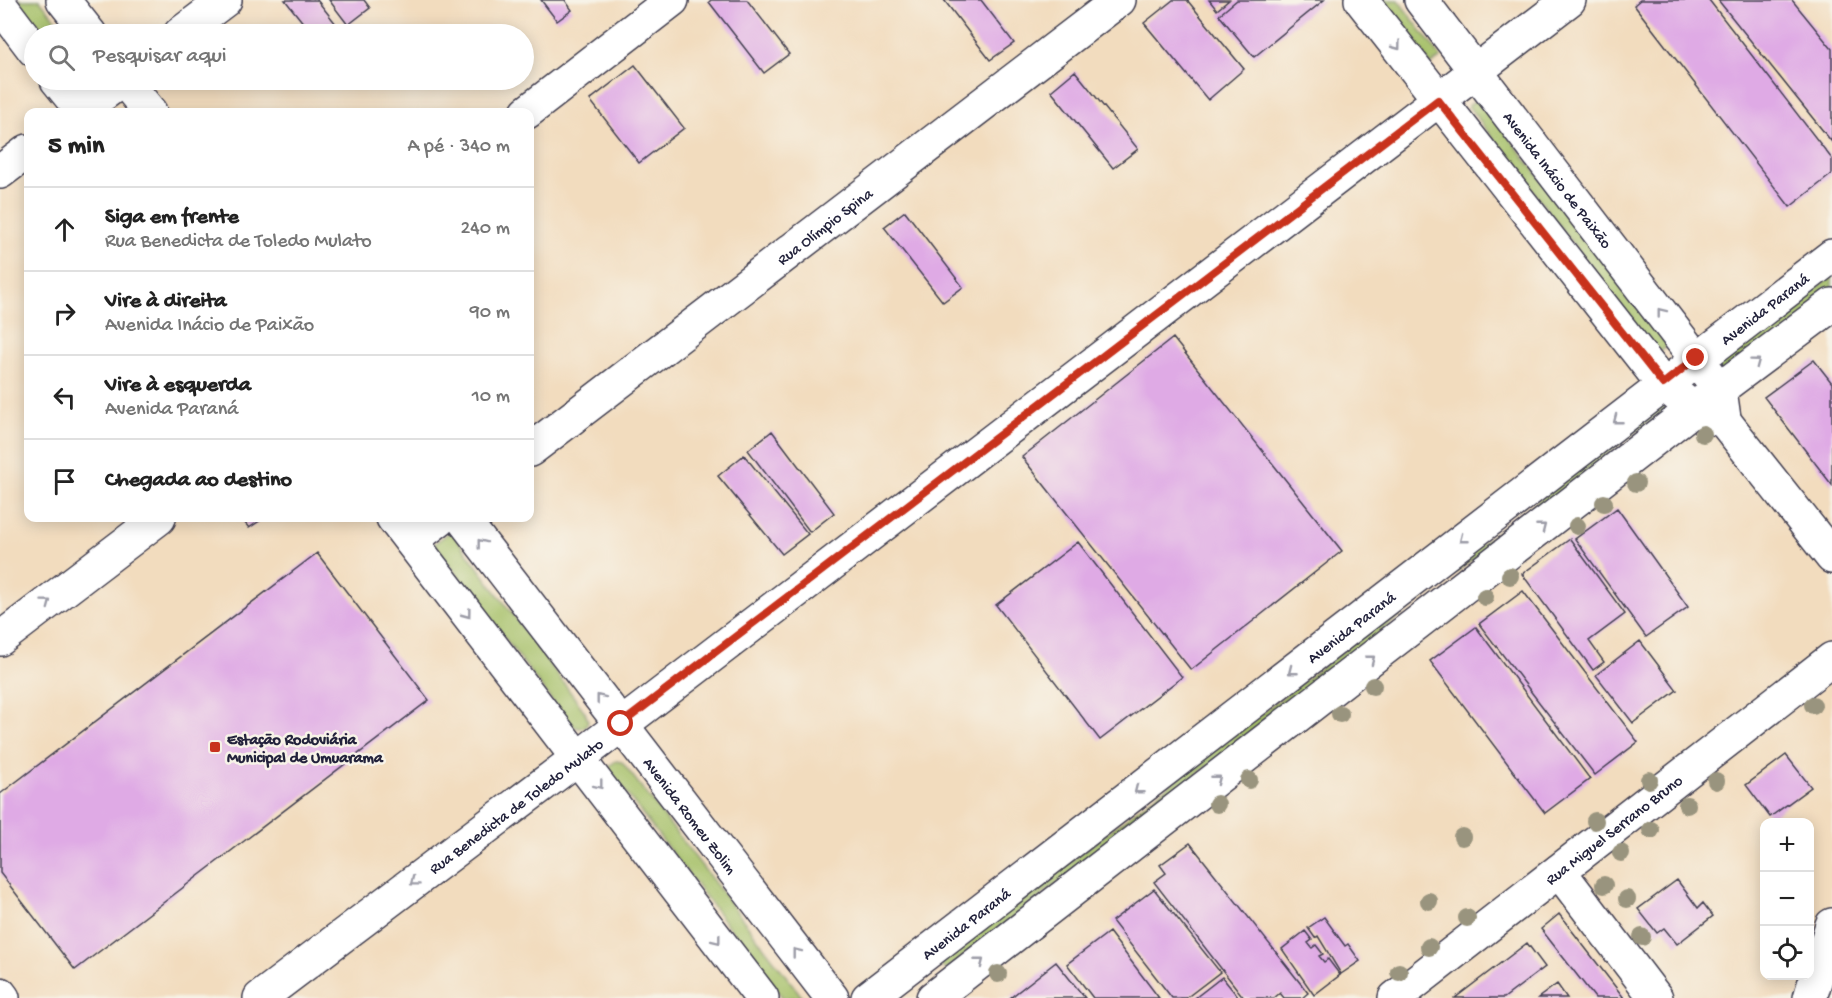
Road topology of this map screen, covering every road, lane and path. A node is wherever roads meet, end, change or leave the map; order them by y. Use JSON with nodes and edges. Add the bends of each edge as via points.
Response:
{"nodes":[{"id":1,"x":63,"y":0,"type":"edge"},
{"id":2,"x":225,"y":0,"type":"edge"},
{"id":3,"x":672,"y":0,"type":"edge"},
{"id":4,"x":1119,"y":0,"type":"edge"},
{"id":5,"x":1361,"y":0,"type":"edge"},
{"id":6,"x":1421,"y":0,"type":"edge"},
{"id":7,"x":1569,"y":0,"type":"edge"},
{"id":8,"x":0,"y":5,"type":"edge"},
{"id":9,"x":82,"y":24,"type":"edge"},
{"id":10,"x":193,"y":24,"type":"edge"},
{"id":11,"x":24,"y":37,"type":"edge"},
{"id":12,"x":1475,"y":72,"type":"junction"},
{"id":13,"x":64,"y":90,"type":"edge"},
{"id":14,"x":110,"y":90,"type":"edge"},
{"id":15,"x":131,"y":90,"type":"edge"},
{"id":16,"x":1438,"y":100,"type":"junction"},
{"id":17,"x":78,"y":108,"type":"edge"},
{"id":18,"x":86,"y":108,"type":"edge"},
{"id":19,"x":147,"y":108,"type":"edge"},
{"id":20,"x":532,"y":108,"type":"edge"},
{"id":21,"x":24,"y":154,"type":"edge"},
{"id":22,"x":0,"y":172,"type":"edge"},
{"id":23,"x":1832,"y":256,"type":"edge"},
{"id":24,"x":1832,"y":305,"type":"edge"},
{"id":25,"x":1696,"y":358,"type":"junction"},
{"id":26,"x":1663,"y":384,"type":"junction"},
{"id":27,"x":1719,"y":390,"type":"junction"},
{"id":28,"x":1694,"y":409,"type":"junction"},
{"id":29,"x":1725,"y":422,"type":"junction"},
{"id":30,"x":534,"y":447,"type":"edge"},
{"id":31,"x":154,"y":522,"type":"edge"},
{"id":32,"x":427,"y":522,"type":"edge"},
{"id":33,"x":465,"y":522,"type":"edge"},
{"id":34,"x":402,"y":529,"type":"edge"},
{"id":35,"x":1832,"y":557,"type":"edge"},
{"id":36,"x":0,"y":639,"type":"edge"},
{"id":37,"x":1832,"y":659,"type":"edge"},
{"id":38,"x":621,"y":724,"type":"junction"},
{"id":39,"x":578,"y":758,"type":"junction"},
{"id":40,"x":1559,"y":871,"type":"junction"},
{"id":41,"x":1832,"y":925,"type":"edge"},
{"id":42,"x":918,"y":960,"type":"junction"},
{"id":43,"x":0,"y":994,"type":"edge"},
{"id":44,"x":941,"y":996,"type":"edge"},
{"id":45,"x":3,"y":998,"type":"edge"},
{"id":46,"x":260,"y":998,"type":"edge"},
{"id":47,"x":762,"y":998,"type":"edge"},
{"id":48,"x":832,"y":998,"type":"edge"},
{"id":49,"x":868,"y":998,"type":"edge"},
{"id":50,"x":1395,"y":998,"type":"edge"},
{"id":51,"x":1656,"y":998,"type":"edge"},
{"id":52,"x":1810,"y":998,"type":"edge"}],
"edges":[{"from":1,"to":9,"type":"street"},
{"from":2,"to":10,"type":"street"},
{"from":3,"to":20,"type":"street"},
{"from":4,"to":30,"type":"street","name":"Rua Olímpio Spina"},
{"from":5,"to":16,"type":"street","one_way":true},
{"from":6,"to":12,"type":"street","name":"Avenida Inácio de Paixão"},
{"from":7,"to":12,"type":"street","name":"Rua Benedicta de Toledo Mulato"},
{"from":8,"to":11,"type":"street"},
{"from":12,"to":16,"type":"street","name":"Rua Benedicta de Toledo Mulato"},
{"from":25,"to":12,"type":"street","name":"Avenida Inácio de Paixão","one_way":true},
{"from":13,"to":17,"type":"street"},
{"from":14,"to":18,"type":"street"},
{"from":15,"to":19,"type":"street"},
{"from":16,"to":26,"type":"street"},
{"from":16,"to":38,"type":"street","name":"Rua Benedicta de Toledo Mulato"},
{"from":21,"to":22,"type":"street"},
{"from":23,"to":25,"type":"street","name":"Avenida Paraná"},
{"from":27,"to":24,"type":"street","one_way":true},
{"from":25,"to":26,"type":"street","name":"Avenida Paraná"},
{"from":25,"to":27,"type":"street","name":"Avenida Inácio de Paixão"},
{"from":26,"to":28,"type":"street"},
{"from":26,"to":42,"type":"street","name":"Avenida Paraná","one_way":true},
{"from":27,"to":28,"type":"street"},
{"from":27,"to":29,"type":"street"},
{"from":28,"to":29,"type":"street"},
{"from":44,"to":28,"type":"street","one_way":true},
{"from":29,"to":35,"type":"street"},
{"from":36,"to":31,"type":"street","one_way":true},
{"from":32,"to":34,"type":"street"},
{"from":38,"to":33,"type":"street","name":"Avenida Romeu Zolim","one_way":true},
{"from":34,"to":39,"type":"street","one_way":true},
{"from":37,"to":40,"type":"street","name":"Rua Miguel Serrano Bruno"},
{"from":38,"to":39,"type":"street","name":"Rua Benedicta de Toledo Mulato"},
{"from":48,"to":38,"type":"street","name":"Avenida Romeu Zolim","one_way":true},
{"from":39,"to":46,"type":"street","name":"Rua Benedicta de Toledo Mulato","one_way":true},
{"from":39,"to":47,"type":"street","one_way":true},
{"from":40,"to":50,"type":"street","name":"Rua Miguel Serrano Bruno"},
{"from":40,"to":51,"type":"street"},
{"from":41,"to":52,"type":"street"},
{"from":42,"to":44,"type":"street"},
{"from":42,"to":49,"type":"street","name":"Avenida Paraná"},
{"from":43,"to":45,"type":"street"}]}
